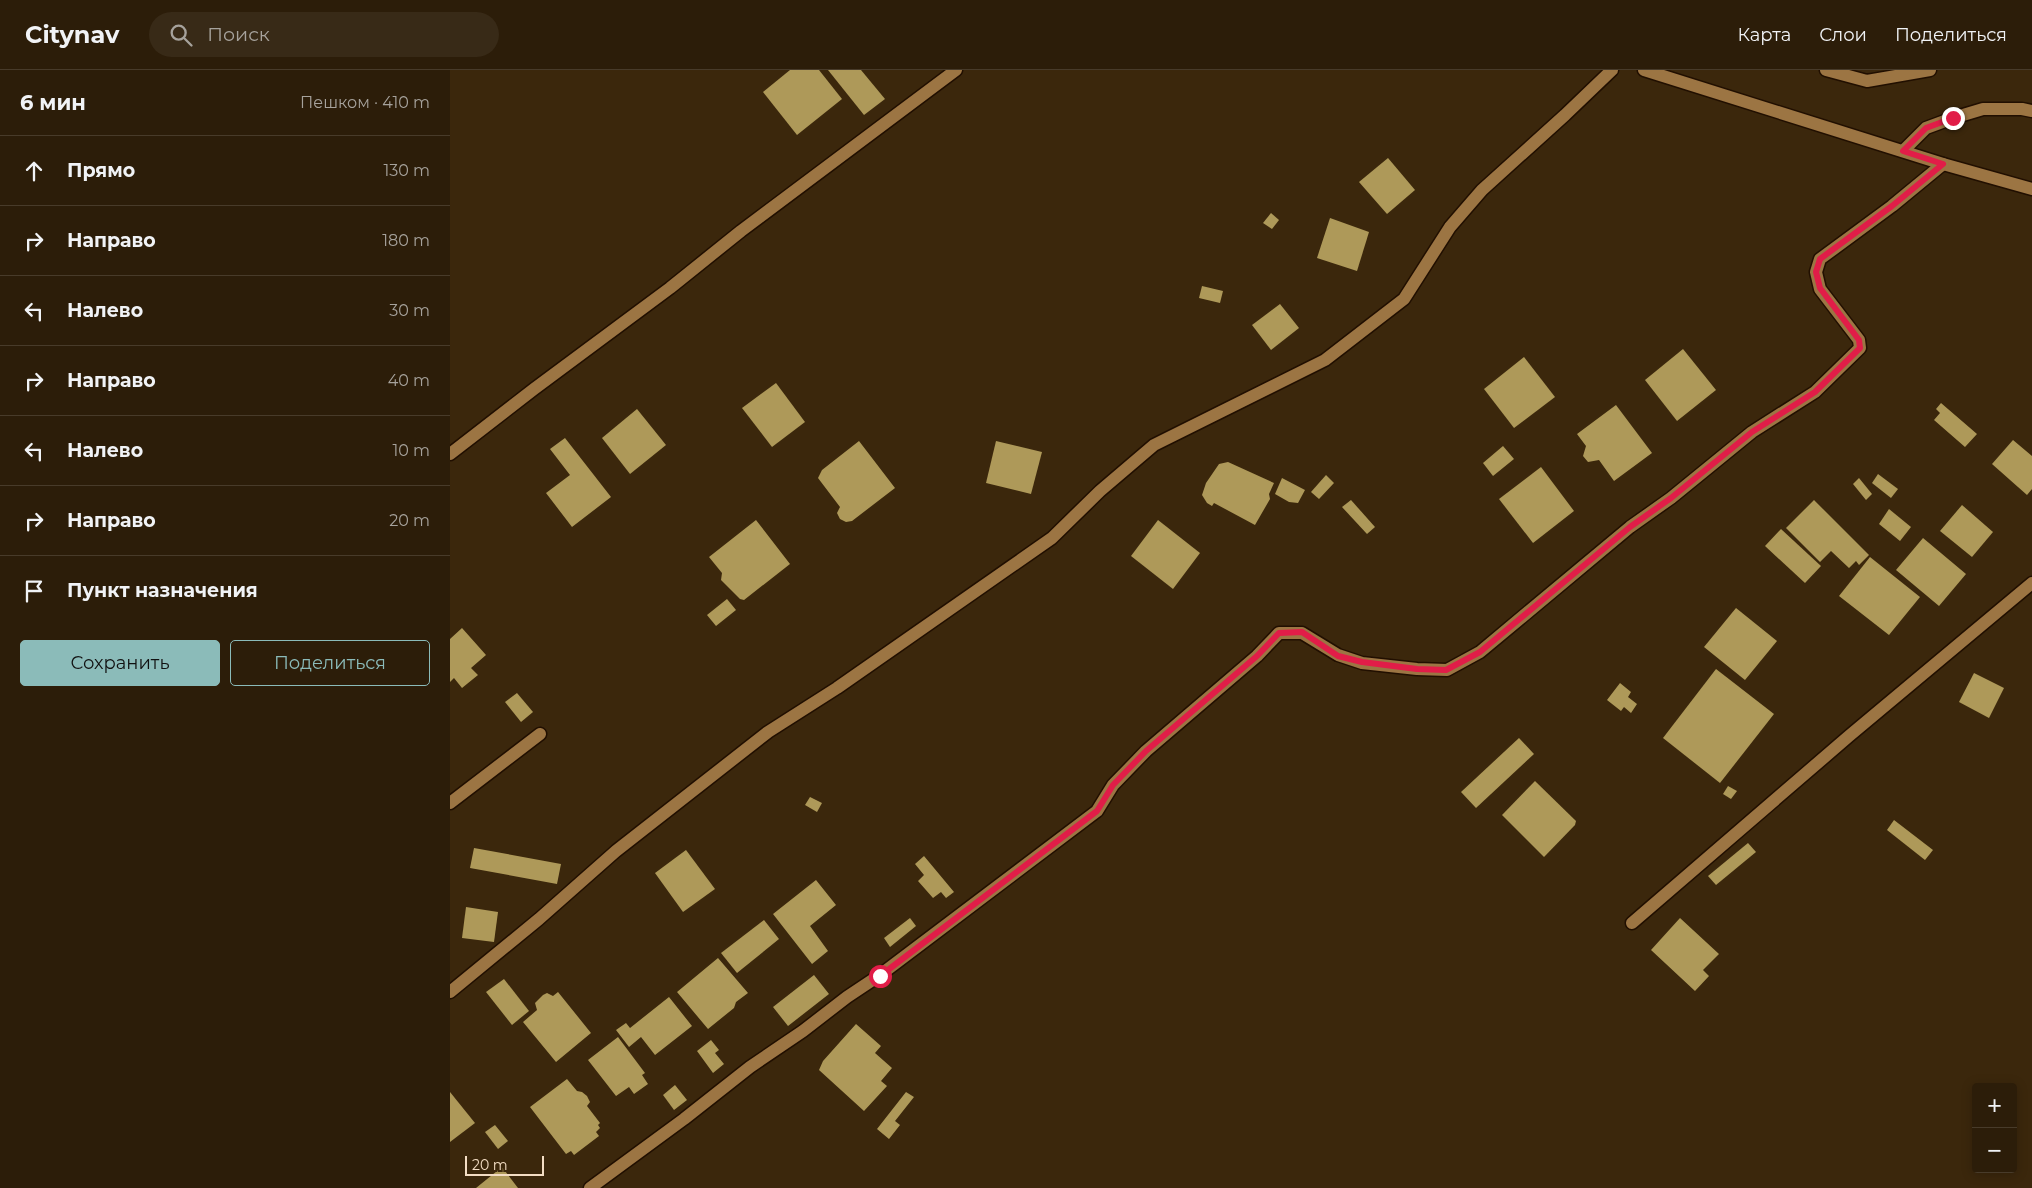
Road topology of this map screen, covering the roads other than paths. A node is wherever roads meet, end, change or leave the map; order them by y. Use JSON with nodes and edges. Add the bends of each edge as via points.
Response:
{"nodes":[{"id":1,"x":956,"y":70,"type":"edge"},
{"id":2,"x":1612,"y":70,"type":"edge"},
{"id":3,"x":1644,"y":70,"type":"edge"},
{"id":4,"x":1826,"y":70,"type":"edge"},
{"id":5,"x":1930,"y":70,"type":"edge"},
{"id":6,"x":2032,"y":111,"type":"edge"},
{"id":7,"x":1903,"y":151,"type":"junction"},
{"id":8,"x":1943,"y":164,"type":"junction"},
{"id":9,"x":2032,"y":190,"type":"edge"},
{"id":10,"x":450,"y":454,"type":"edge"},
{"id":11,"x":2032,"y":583,"type":"edge"},
{"id":12,"x":540,"y":734,"type":"dead end"},
{"id":13,"x":450,"y":804,"type":"edge"},
{"id":14,"x":1632,"y":923,"type":"dead end"},
{"id":15,"x":450,"y":992,"type":"edge"},
{"id":16,"x":590,"y":1188,"type":"edge"}],
"edges":[{"from":1,"to":10,"type":"street"},
{"from":2,"to":15,"type":"street","via":[[1482,190],[1450,228],[1404,299],[1325,360],[1154,445],[1100,490],[1052,538],[837,688],[768,732],[616,851]]},
{"from":3,"to":7,"type":"street"},
{"from":4,"to":5,"type":"street","via":[[1866,81]]},
{"from":6,"to":7,"type":"street","via":[[1983,109],[1953,118],[1926,128]]},
{"from":7,"to":8,"type":"street"},
{"from":8,"to":9,"type":"street"},
{"from":8,"to":16,"type":"street","via":[[1820,259],[1816,272],[1820,288],[1859,340],[1860,348],[1815,392],[1752,432],[1630,527],[1480,652],[1446,670],[1417,669],[1338,656],[1302,632],[1279,633],[1257,656],[1146,751],[1113,785],[1097,811],[880,976],[750,1067]]},
{"from":11,"to":14,"type":"street"},
{"from":12,"to":13,"type":"street"}]}
